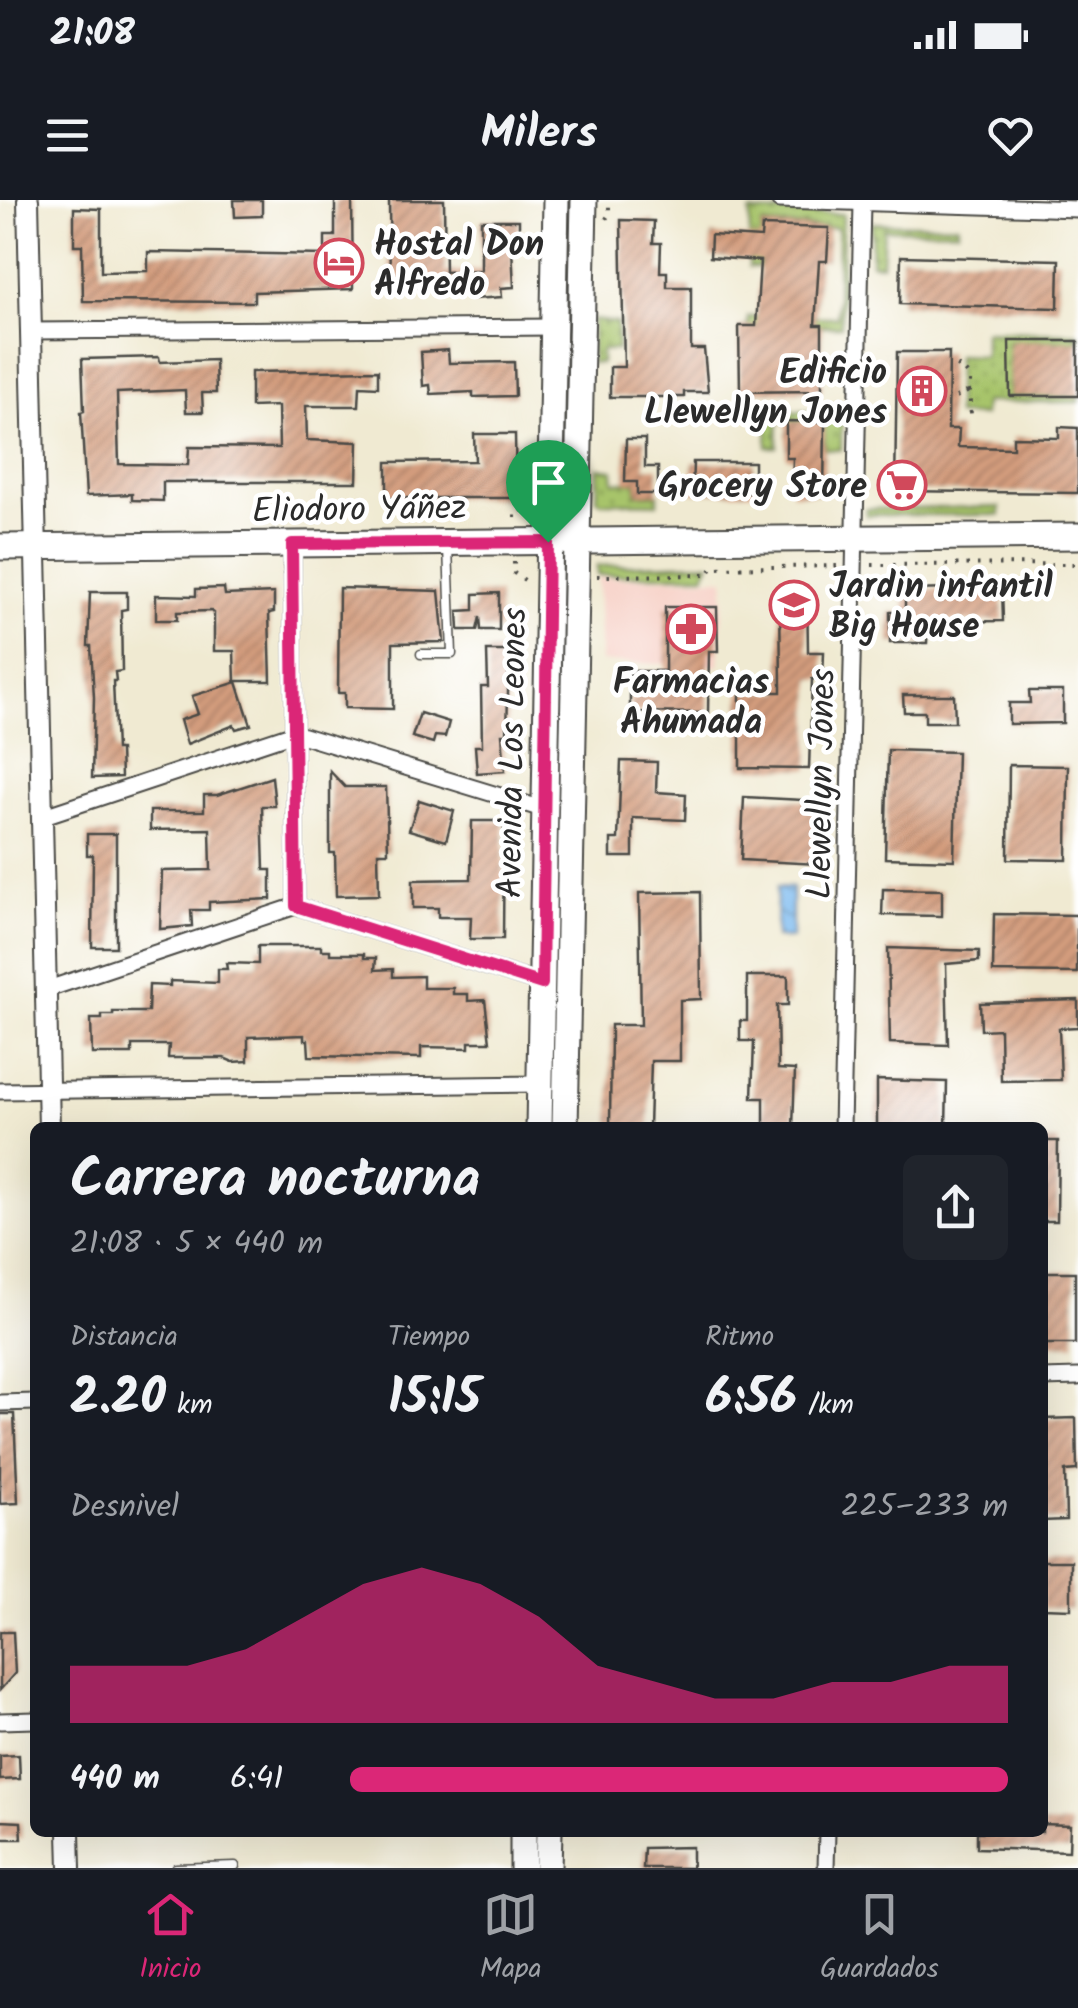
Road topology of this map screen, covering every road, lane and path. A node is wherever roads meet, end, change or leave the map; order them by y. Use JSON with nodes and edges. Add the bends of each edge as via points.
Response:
{"nodes":[{"id":1,"x":28,"y":200,"type":"edge"},
{"id":2,"x":556,"y":200,"type":"edge"},
{"id":3,"x":584,"y":200,"type":"edge"},
{"id":4,"x":779,"y":200,"type":"edge"},
{"id":5,"x":862,"y":203,"type":"junction"},
{"id":6,"x":1078,"y":209,"type":"edge"},
{"id":7,"x":553,"y":327,"type":"junction"},
{"id":8,"x":30,"y":331,"type":"junction"},
{"id":9,"x":957,"y":366,"type":"dead end"},
{"id":10,"x":969,"y":390,"type":"junction"},
{"id":11,"x":956,"y":397,"type":"dead end"},
{"id":12,"x":972,"y":416,"type":"dead end"},
{"id":13,"x":528,"y":506,"type":"dead end"},
{"id":14,"x":515,"y":514,"type":"dead end"},
{"id":15,"x":1078,"y":536,"type":"edge"},
{"id":16,"x":856,"y":538,"type":"junction"},
{"id":17,"x":576,"y":541,"type":"junction"},
{"id":18,"x":448,"y":542,"type":"junction"},
{"id":19,"x":548,"y":542,"type":"junction"},
{"id":20,"x":292,"y":544,"type":"junction"},
{"id":21,"x":35,"y":546,"type":"junction"},
{"id":22,"x":0,"y":547,"type":"edge"},
{"id":23,"x":1078,"y":564,"type":"edge"},
{"id":24,"x":855,"y":565,"type":"junction"},
{"id":25,"x":594,"y":576,"type":"dead end"},
{"id":26,"x":421,"y":654,"type":"dead end"},
{"id":27,"x":294,"y":734,"type":"junction"},
{"id":28,"x":546,"y":810,"type":"junction"},
{"id":29,"x":41,"y":817,"type":"junction"},
{"id":30,"x":296,"y":906,"type":"junction"},
{"id":31,"x":542,"y":984,"type":"junction"},
{"id":32,"x":45,"y":990,"type":"junction"},
{"id":33,"x":540,"y":1084,"type":"junction"},
{"id":34,"x":48,"y":1090,"type":"junction"},
{"id":35,"x":0,"y":1091,"type":"edge"},
{"id":36,"x":49,"y":1122,"type":"edge"},
{"id":37,"x":539,"y":1122,"type":"edge"},
{"id":38,"x":566,"y":1122,"type":"edge"},
{"id":39,"x":842,"y":1122,"type":"edge"},
{"id":40,"x":1078,"y":1377,"type":"edge"},
{"id":41,"x":1048,"y":1378,"type":"edge"},
{"id":42,"x":30,"y":1402,"type":"edge"},
{"id":43,"x":0,"y":1403,"type":"edge"},
{"id":44,"x":30,"y":1720,"type":"edge"},
{"id":45,"x":0,"y":1721,"type":"edge"},
{"id":46,"x":70,"y":1837,"type":"edge"},
{"id":47,"x":523,"y":1837,"type":"edge"},
{"id":48,"x":549,"y":1837,"type":"edge"},
{"id":49,"x":826,"y":1837,"type":"edge"},
{"id":50,"x":235,"y":1866,"type":"dead end"},
{"id":51,"x":70,"y":1868,"type":"edge"},
{"id":52,"x":176,"y":1868,"type":"edge"},
{"id":53,"x":522,"y":1868,"type":"edge"},
{"id":54,"x":548,"y":1868,"type":"edge"},
{"id":55,"x":826,"y":1868,"type":"edge"}],
"edges":[{"from":1,"to":8,"type":"street"},
{"from":2,"to":7,"type":"main road","name":"Avenida Los Leones"},
{"from":3,"to":17,"type":"main road","name":"Avenida Los Leones"},
{"from":4,"to":5,"type":"street"},
{"from":5,"to":6,"type":"street"},
{"from":5,"to":16,"type":"street","name":"Llewellyn Jones"},
{"from":7,"to":8,"type":"street"},
{"from":7,"to":19,"type":"main road","name":"Avenida Los Leones"},
{"from":8,"to":21,"type":"street"},
{"from":9,"to":10,"type":"path","via":[[968,375]]},
{"from":10,"to":11,"type":"path"},
{"from":10,"to":12,"type":"path"},
{"from":13,"to":14,"type":"path"},
{"from":15,"to":16,"type":"main road","name":"Eliodoro Yáñez"},
{"from":16,"to":17,"type":"main road","name":"Eliodoro Yáñez"},
{"from":16,"to":24,"type":"street","name":"Llewellyn Jones"},
{"from":17,"to":19,"type":"main road","name":"Eliodoro Yáñez"},
{"from":17,"to":38,"type":"main road","name":"Avenida Los Leones"},
{"from":18,"to":19,"type":"main road","name":"Eliodoro Yáñez"},
{"from":18,"to":20,"type":"main road","name":"Eliodoro Yáñez"},
{"from":18,"to":26,"type":"lane","via":[[452,654]]},
{"from":19,"to":28,"type":"main road","name":"Avenida Los Leones"},
{"from":20,"to":21,"type":"main road","name":"Eliodoro Yáñez"},
{"from":20,"to":27,"type":"street"},
{"from":21,"to":22,"type":"main road","name":"Eliodoro Yáñez"},
{"from":21,"to":29,"type":"street"},
{"from":23,"to":24,"type":"path"},
{"from":24,"to":25,"type":"path"},
{"from":24,"to":39,"type":"street","name":"Llewellyn Jones"},
{"from":27,"to":28,"type":"street"},
{"from":27,"to":29,"type":"street"},
{"from":27,"to":30,"type":"street"},
{"from":28,"to":31,"type":"main road","name":"Avenida Los Leones"},
{"from":29,"to":32,"type":"street"},
{"from":30,"to":31,"type":"street"},
{"from":30,"to":32,"type":"street"},
{"from":31,"to":33,"type":"main road","name":"Avenida Los Leones"},
{"from":32,"to":34,"type":"street"},
{"from":33,"to":34,"type":"street"},
{"from":33,"to":37,"type":"main road","name":"Avenida Los Leones"},
{"from":34,"to":35,"type":"street"},
{"from":34,"to":36,"type":"street"},
{"from":40,"to":41,"type":"street"},
{"from":42,"to":43,"type":"street"},
{"from":44,"to":45,"type":"street"},
{"from":46,"to":51,"type":"street"},
{"from":47,"to":53,"type":"main road"},
{"from":48,"to":54,"type":"main road"},
{"from":49,"to":55,"type":"street"},
{"from":50,"to":52,"type":"lane"}]}
